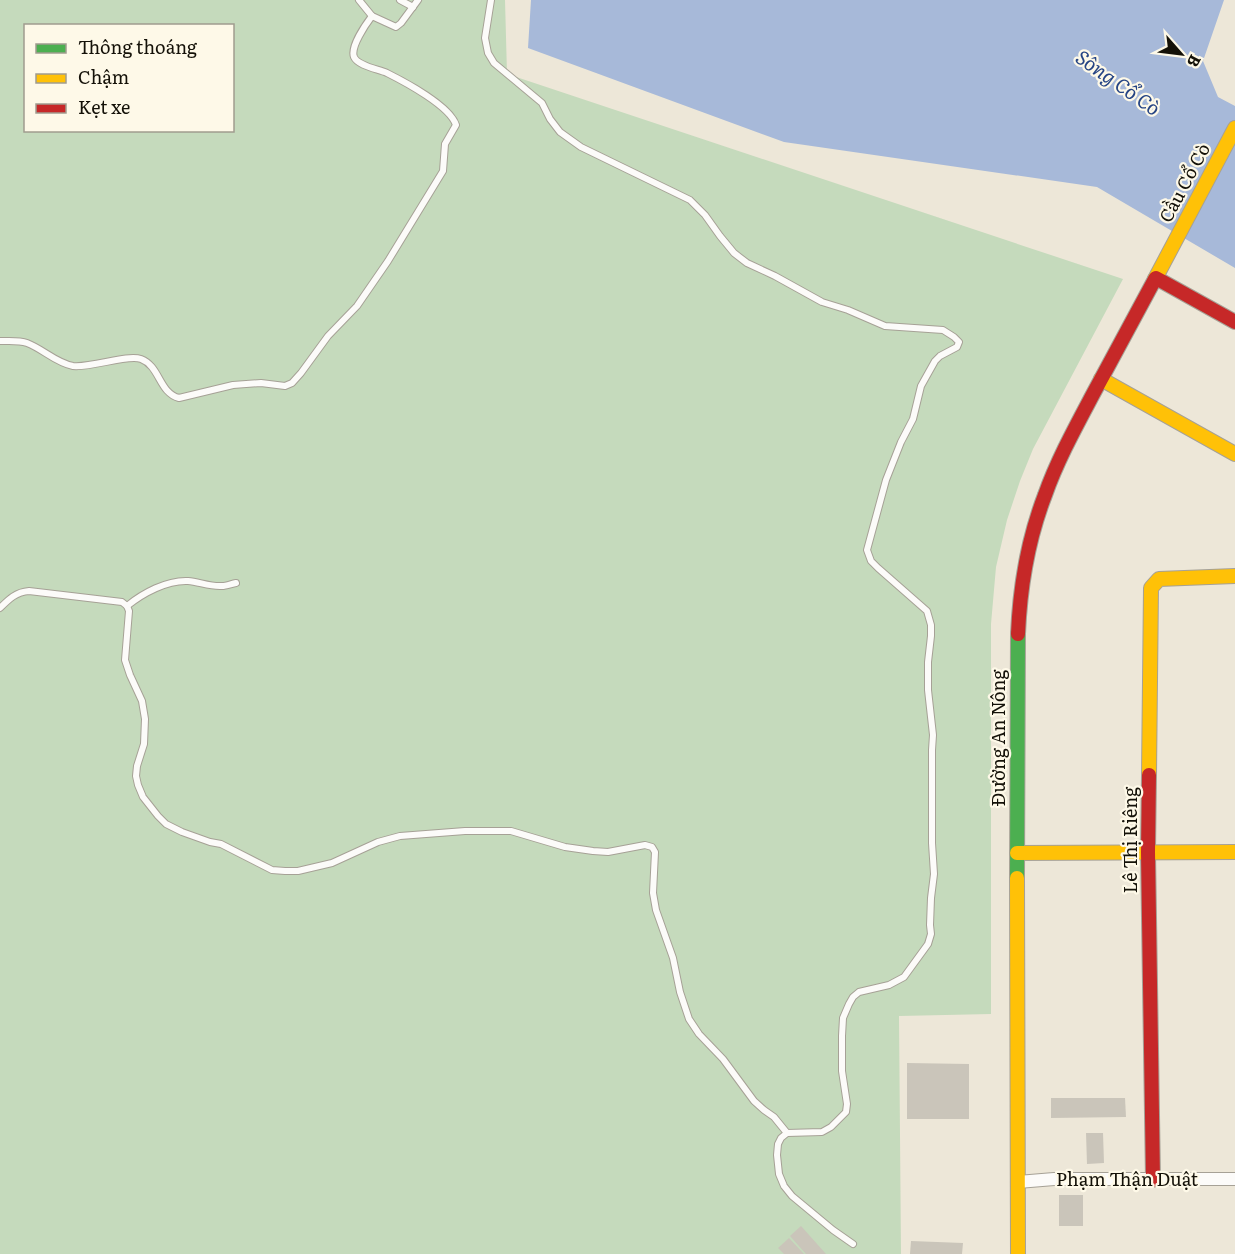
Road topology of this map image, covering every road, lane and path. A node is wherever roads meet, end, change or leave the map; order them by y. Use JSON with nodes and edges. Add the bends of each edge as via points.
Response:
{"nodes":[{"id":1,"x":359,"y":0,"type":"edge"},
{"id":2,"x":400,"y":0,"type":"edge"},
{"id":3,"x":418,"y":0,"type":"edge"},
{"id":4,"x":491,"y":0,"type":"edge"},
{"id":5,"x":413,"y":7,"type":"junction"},
{"id":6,"x":372,"y":16,"type":"junction"},
{"id":7,"x":1235,"y":128,"type":"edge"},
{"id":8,"x":1168,"y":255,"type":"joint"},
{"id":9,"x":1156,"y":278,"type":"junction"},
{"id":10,"x":1235,"y":322,"type":"edge"},
{"id":11,"x":0,"y":341,"type":"edge"},
{"id":12,"x":1101,"y":380,"type":"junction"},
{"id":13,"x":1235,"y":454,"type":"edge"},
{"id":14,"x":1235,"y":576,"type":"edge"},
{"id":15,"x":236,"y":583,"type":"dead end"},
{"id":16,"x":127,"y":606,"type":"junction"},
{"id":17,"x":0,"y":608,"type":"edge"},
{"id":18,"x":1148,"y":852,"type":"junction"},
{"id":19,"x":1235,"y":852,"type":"edge"},
{"id":20,"x":1017,"y":854,"type":"junction"},
{"id":21,"x":787,"y":1134,"type":"junction"},
{"id":22,"x":1235,"y":1179,"type":"edge"},
{"id":23,"x":1153,"y":1180,"type":"junction"},
{"id":24,"x":1018,"y":1182,"type":"junction"},
{"id":25,"x":853,"y":1244,"type":"dead end"},
{"id":26,"x":1018,"y":1254,"type":"edge"}],
"edges":[{"from":1,"to":6,"type":"lane"},
{"from":2,"to":5,"type":"lane"},
{"from":3,"to":5,"type":"lane"},
{"from":4,"to":21,"type":"lane","via":[[485,38],[494,63],[542,103],[560,132],[580,147],[690,200],[734,253],[822,302],[885,326],[942,330],[959,342],[935,361],[921,386],[913,419],[886,480],[867,550],[871,561],[927,611],[931,625],[931,934],[904,977],[859,992],[849,1004],[842,1036],[846,1112],[822,1132]]},
{"from":5,"to":6,"type":"lane","via":[[396,27]]},
{"from":6,"to":11,"type":"lane","via":[[363,28],[354,59],[386,72],[440,104],[456,125],[445,144],[443,171],[388,261],[357,306],[292,382],[285,386],[233,385],[179,398],[167,391],[143,360],[71,366],[28,343]]},
{"from":7,"to":8,"type":"main road","name":"Cầu Cổ Cò"},
{"from":8,"to":9,"type":"main road","name":"Đường An Nông"},
{"from":9,"to":10,"type":"main road"},
{"from":9,"to":12,"type":"main road","name":"Đường An Nông"},
{"from":12,"to":13,"type":"main road"},
{"from":12,"to":20,"type":"main road","name":"Đường An Nông","via":[[1053,476],[1024,570],[1017,639]]},
{"from":14,"to":18,"type":"main road","name":"Lê Thị Riêng","via":[[1160,579],[1151,588]]},
{"from":15,"to":16,"type":"lane","via":[[222,586],[177,582],[138,597]]},
{"from":16,"to":17,"type":"lane","via":[[122,602],[29,591],[10,598]]},
{"from":16,"to":21,"type":"lane","via":[[125,660],[145,719],[136,776],[143,797],[166,824],[220,844],[272,870],[285,871],[332,863],[400,836],[465,831],[511,831],[593,851],[645,844],[652,847],[656,910],[689,1020],[754,1101]]},
{"from":18,"to":19,"type":"main road"},
{"from":18,"to":20,"type":"main road"},
{"from":18,"to":23,"type":"main road","name":"Lê Thị Riêng"},
{"from":20,"to":24,"type":"main road","name":"Đường An Nông"},
{"from":21,"to":25,"type":"lane","via":[[778,1144],[777,1155],[784,1186]]},
{"from":22,"to":23,"type":"street","name":"Phạm Thận Duật"},
{"from":23,"to":24,"type":"street","name":"Phạm Thận Duật"},
{"from":24,"to":26,"type":"main road","name":"Đường An Nông"}]}
